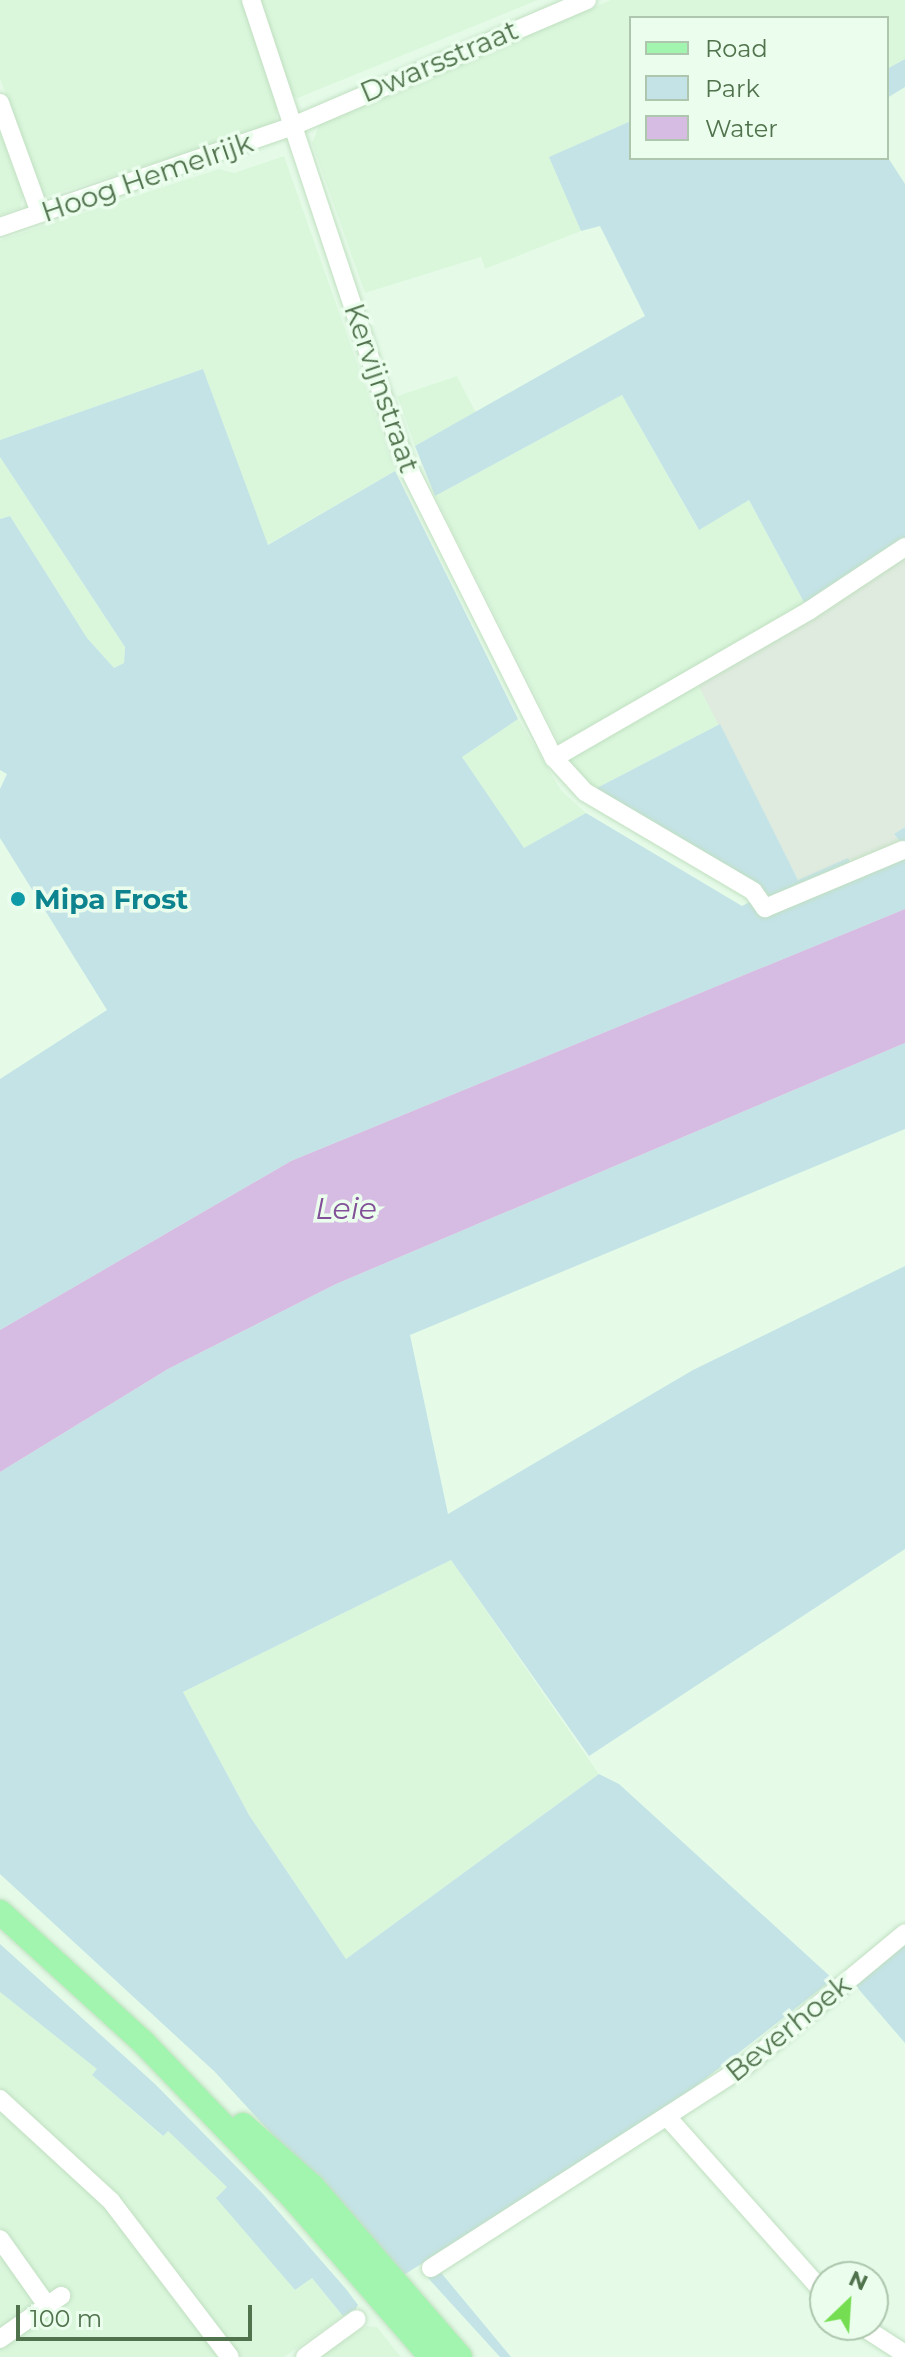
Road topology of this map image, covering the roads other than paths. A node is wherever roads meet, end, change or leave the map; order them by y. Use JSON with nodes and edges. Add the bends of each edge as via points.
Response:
{"nodes":[{"id":1,"x":251,"y":0,"type":"edge"},
{"id":2,"x":587,"y":0,"type":"edge"},
{"id":3,"x":0,"y":103,"type":"edge"},
{"id":4,"x":293,"y":126,"type":"junction"},
{"id":5,"x":40,"y":213,"type":"junction"},
{"id":6,"x":0,"y":227,"type":"edge"},
{"id":7,"x":905,"y":547,"type":"edge"},
{"id":8,"x":554,"y":758,"type":"junction"},
{"id":9,"x":903,"y":850,"type":"dead end"},
{"id":10,"x":0,"y":1912,"type":"edge"},
{"id":11,"x":905,"y":1933,"type":"edge"},
{"id":12,"x":143,"y":2042,"type":"junction"},
{"id":13,"x":0,"y":2099,"type":"edge"},
{"id":14,"x":669,"y":2119,"type":"junction"},
{"id":15,"x":0,"y":2239,"type":"edge"},
{"id":16,"x":431,"y":2268,"type":"dead end"},
{"id":17,"x":809,"y":2276,"type":"edge"},
{"id":18,"x":357,"y":2319,"type":"dead end"},
{"id":19,"x":0,"y":2339,"type":"edge"},
{"id":20,"x":885,"y":2341,"type":"edge"},
{"id":21,"x":449,"y":2354,"type":"edge"},
{"id":22,"x":905,"y":2354,"type":"edge"},
{"id":23,"x":230,"y":2357,"type":"edge"},
{"id":24,"x":305,"y":2357,"type":"edge"}],
"edges":[{"from":1,"to":4,"type":"street","name":"Kervijnstraat"},
{"from":2,"to":4,"type":"street","name":"Dwarsstraat"},
{"from":3,"to":5,"type":"street"},
{"from":4,"to":5,"type":"street","name":"Hoog Hemelrijk"},
{"from":4,"to":8,"type":"street","name":"Kervijnstraat","via":[[403,457]]},
{"from":5,"to":6,"type":"street","name":"Hoog Hemelrijk"},
{"from":7,"to":8,"type":"street","via":[[810,610]]},
{"from":8,"to":9,"type":"street","name":"Kervijnstraat","via":[[585,792],[753,891],[765,908]]},
{"from":10,"to":12,"type":"main road"},
{"from":11,"to":14,"type":"street","name":"Beverhoek","via":[[745,2066]]},
{"from":12,"to":21,"type":"main road"},
{"from":12,"to":21,"type":"main road","via":[[312,2186]]},
{"from":13,"to":23,"type":"street","via":[[111,2201]]},
{"from":14,"to":16,"type":"street","name":"Beverhoek"},
{"from":14,"to":17,"type":"street"},
{"from":15,"to":19,"type":"street","via":[[53,2300]]},
{"from":18,"to":24,"type":"street"},
{"from":20,"to":22,"type":"street"}]}
